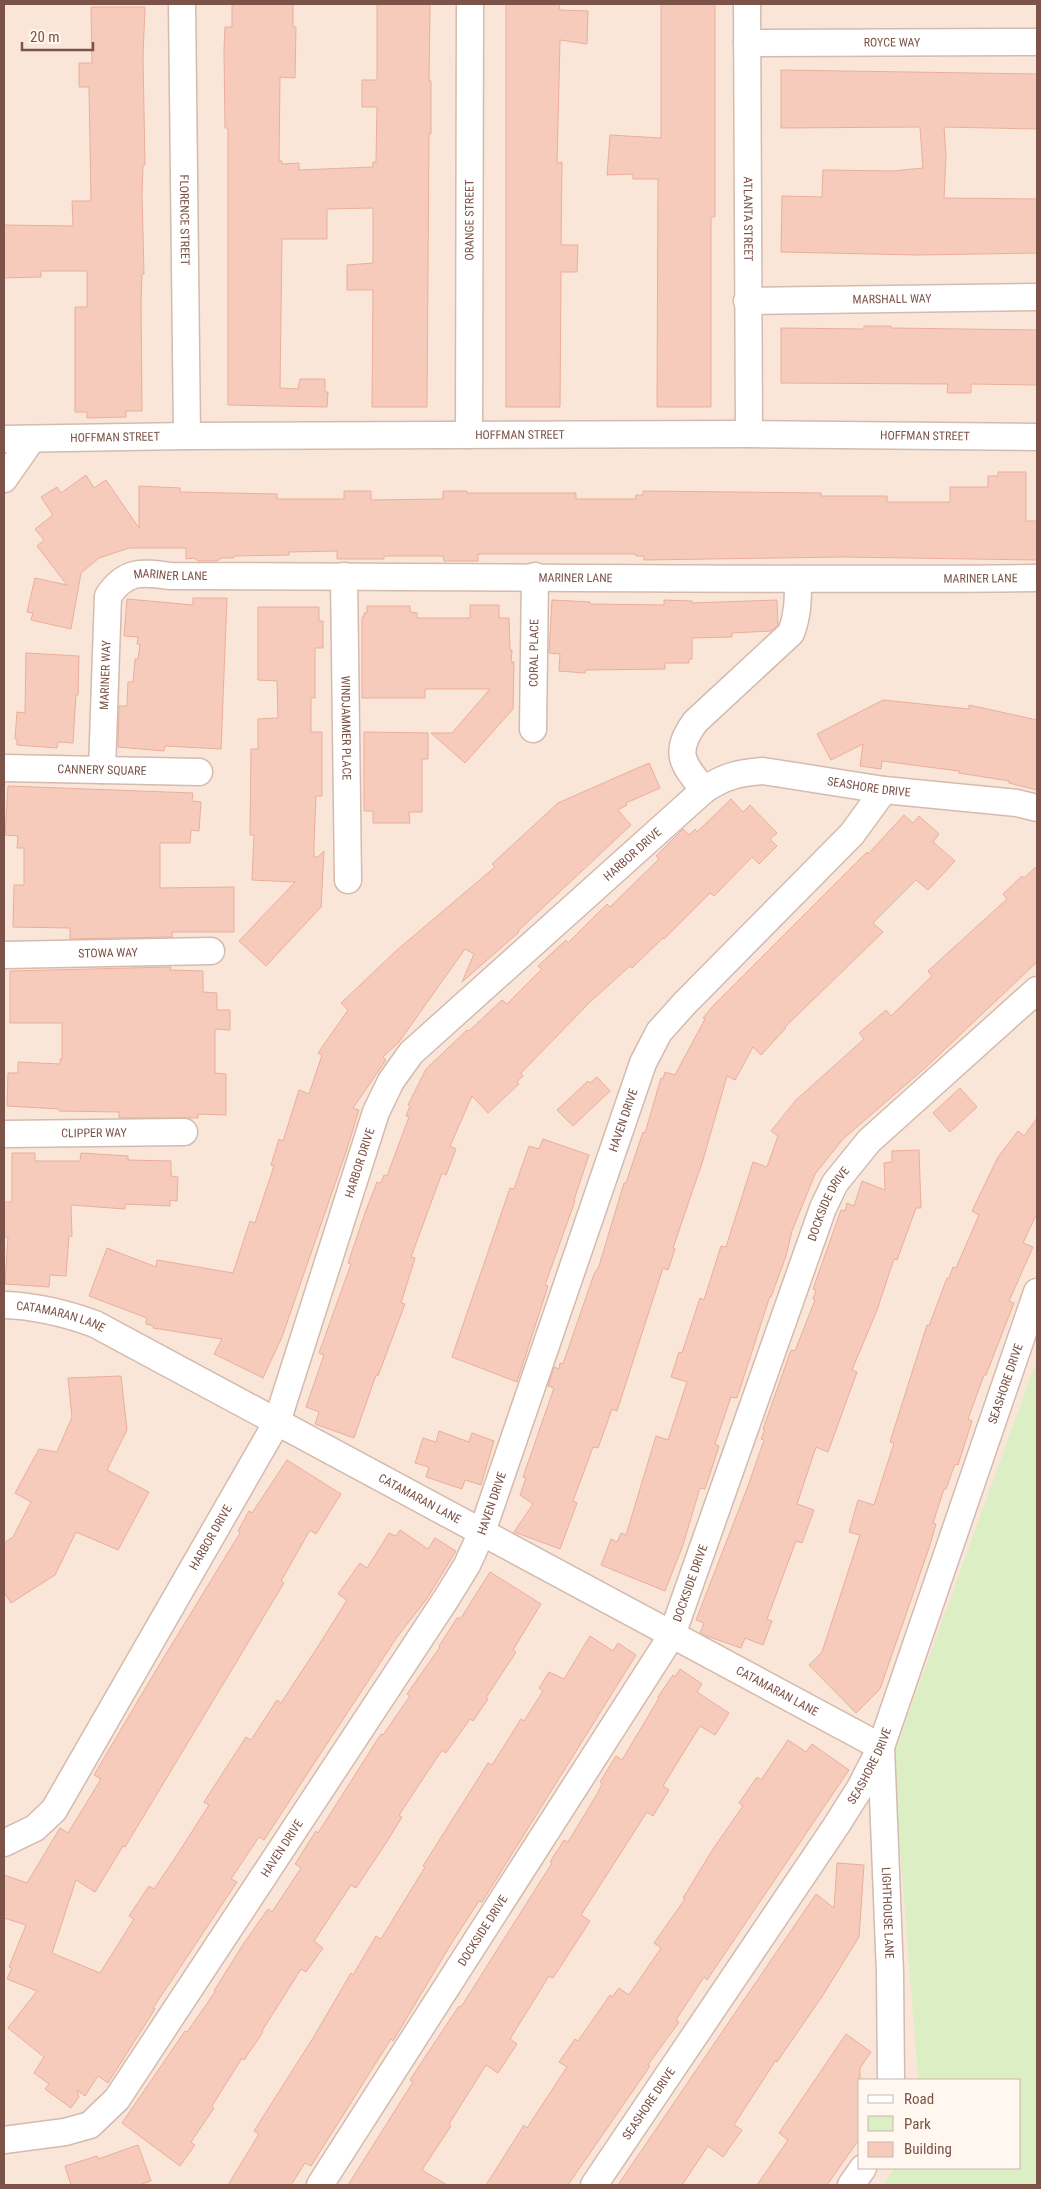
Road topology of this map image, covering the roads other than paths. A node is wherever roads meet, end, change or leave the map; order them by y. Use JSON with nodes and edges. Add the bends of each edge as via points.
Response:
{"nodes":[{"id":1,"x":182,"y":4,"type":"edge"},
{"id":2,"x":470,"y":4,"type":"edge"},
{"id":3,"x":747,"y":4,"type":"edge"},
{"id":4,"x":1037,"y":42,"type":"edge"},
{"id":5,"x":747,"y":43,"type":"junction"},
{"id":6,"x":1037,"y":297,"type":"edge"},
{"id":7,"x":747,"y":301,"type":"junction"},
{"id":8,"x":749,"y":434,"type":"junction"},
{"id":9,"x":468,"y":435,"type":"junction"},
{"id":10,"x":187,"y":436,"type":"junction"},
{"id":11,"x":1037,"y":437,"type":"edge"},
{"id":12,"x":4,"y":439,"type":"edge"},
{"id":13,"x":32,"y":439,"type":"junction"},
{"id":14,"x":4,"y":479,"type":"edge"},
{"id":15,"x":344,"y":576,"type":"junction"},
{"id":16,"x":535,"y":576,"type":"junction"},
{"id":17,"x":1037,"y":578,"type":"edge"},
{"id":18,"x":798,"y":580,"type":"junction"},
{"id":19,"x":117,"y":583,"type":"joint"},
{"id":20,"x":533,"y":729,"type":"dead end"},
{"id":21,"x":4,"y":768,"type":"edge"},
{"id":22,"x":102,"y":770,"type":"junction"},
{"id":23,"x":199,"y":772,"type":"dead end"},
{"id":24,"x":704,"y":790,"type":"junction"},
{"id":25,"x":884,"y":790,"type":"junction"},
{"id":26,"x":1037,"y":808,"type":"edge"},
{"id":27,"x":348,"y":880,"type":"dead end"},
{"id":28,"x":211,"y":952,"type":"dead end"},
{"id":29,"x":4,"y":954,"type":"edge"},
{"id":30,"x":1037,"y":990,"type":"edge"},
{"id":31,"x":184,"y":1132,"type":"dead end"},
{"id":32,"x":4,"y":1134,"type":"edge"},
{"id":33,"x":1037,"y":1292,"type":"edge"},
{"id":34,"x":4,"y":1305,"type":"edge"},
{"id":35,"x":277,"y":1422,"type":"junction"},
{"id":36,"x":482,"y":1532,"type":"junction"},
{"id":37,"x":672,"y":1635,"type":"junction"},
{"id":38,"x":881,"y":1747,"type":"junction"},
{"id":39,"x":4,"y":1843,"type":"edge"},
{"id":40,"x":891,"y":2079,"type":"edge"},
{"id":41,"x":4,"y":2140,"type":"edge"},
{"id":42,"x":862,"y":2169,"type":"edge"},
{"id":43,"x":320,"y":2185,"type":"edge"},
{"id":44,"x":594,"y":2185,"type":"edge"},
{"id":45,"x":851,"y":2185,"type":"edge"}],
"edges":[{"from":1,"to":10,"type":"street","name":"FLORENCE STREET"},
{"from":2,"to":9,"type":"street","name":"ORANGE STREET"},
{"from":3,"to":5,"type":"street","name":"ATLANTA STREET"},
{"from":4,"to":5,"type":"street","name":"ROYCE WAY"},
{"from":5,"to":7,"type":"street","name":"ATLANTA STREET"},
{"from":6,"to":7,"type":"street","name":"MARSHALL WAY"},
{"from":7,"to":8,"type":"street","name":"ATLANTA STREET"},
{"from":8,"to":9,"type":"street","name":"HOFFMAN STREET"},
{"from":8,"to":11,"type":"street","name":"HOFFMAN STREET"},
{"from":9,"to":10,"type":"street","name":"HOFFMAN STREET"},
{"from":10,"to":13,"type":"street","name":"HOFFMAN STREET"},
{"from":12,"to":13,"type":"street","name":"HOFFMAN STREET"},
{"from":13,"to":14,"type":"street"},
{"from":15,"to":16,"type":"street","name":"MARINER LANE"},
{"from":15,"to":19,"type":"street","name":"MARINER LANE","via":[[170,576],[145,572],[130,575]]},
{"from":15,"to":27,"type":"street","name":"WINDJAMMER PLACE"},
{"from":16,"to":18,"type":"street","name":"MARINER LANE"},
{"from":16,"to":20,"type":"street","name":"CORAL PLACE"},
{"from":17,"to":18,"type":"street","name":"MARINER LANE"},
{"from":18,"to":24,"type":"street","via":[[797,613],[791,632],[695,722],[686,736],[682,748],[684,761]]},
{"from":19,"to":22,"type":"street","name":"MARINER WAY","via":[[108,596],[106,615]]},
{"from":21,"to":22,"type":"street","name":"CANNERY SQUARE"},
{"from":22,"to":23,"type":"street","name":"CANNERY SQUARE"},
{"from":24,"to":25,"type":"street","name":"SEASHORE DRIVE","via":[[722,778],[763,771]]},
{"from":24,"to":35,"type":"street","name":"HARBOR DRIVE","via":[[411,1053],[391,1081],[376,1112]]},
{"from":25,"to":26,"type":"street","name":"SEASHORE DRIVE","via":[[1017,803]]},
{"from":25,"to":36,"type":"street","name":"HAVEN DRIVE","via":[[852,834],[659,1032],[643,1063]]},
{"from":28,"to":29,"type":"street","name":"STOWA WAY"},
{"from":30,"to":37,"type":"street","name":"DOCKSIDE DRIVE","via":[[868,1141],[835,1183],[823,1208]]},
{"from":31,"to":32,"type":"street","name":"CLIPPER WAY"},
{"from":33,"to":38,"type":"street","name":"SEASHORE DRIVE"},
{"from":34,"to":35,"type":"street","name":"CATAMARAN LANE","via":[[32,1306],[96,1324]]},
{"from":35,"to":36,"type":"street","name":"CATAMARAN LANE"},
{"from":35,"to":39,"type":"street","name":"HARBOR DRIVE","via":[[54,1810],[35,1828]]},
{"from":36,"to":37,"type":"street","name":"CATAMARAN LANE"},
{"from":36,"to":41,"type":"street","name":"HAVEN DRIVE","via":[[446,1599],[117,2099],[90,2125],[65,2132]]},
{"from":37,"to":38,"type":"street","name":"CATAMARAN LANE"},
{"from":37,"to":43,"type":"street","name":"DOCKSIDE DRIVE"},
{"from":38,"to":40,"type":"street","name":"LIGHTHOUSE LANE"},
{"from":38,"to":44,"type":"street","name":"SEASHORE DRIVE","via":[[836,1826]]},
{"from":42,"to":45,"type":"street"}]}
